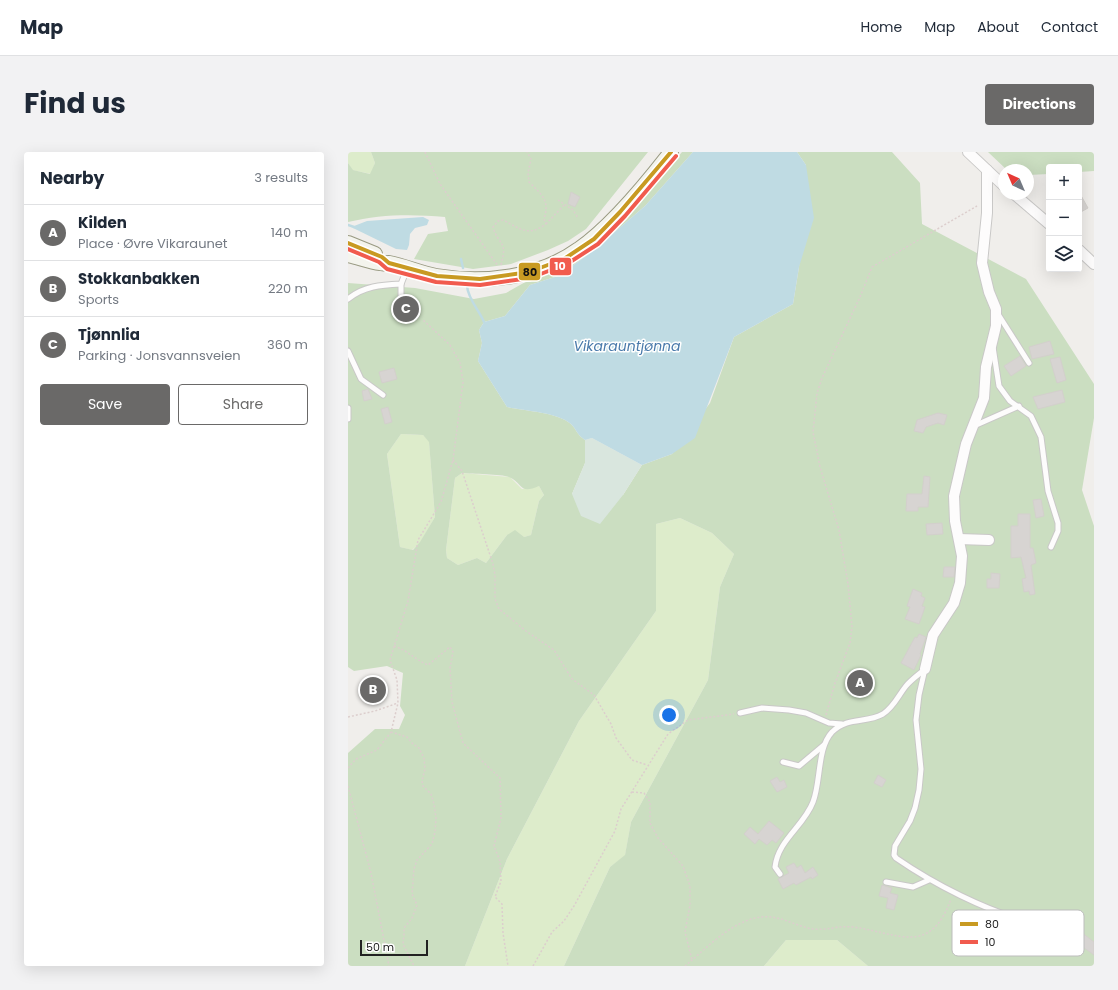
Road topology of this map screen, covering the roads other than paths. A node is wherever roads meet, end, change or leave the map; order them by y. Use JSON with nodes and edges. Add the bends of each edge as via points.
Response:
{"nodes":[{"id":1,"x":671,"y":152,"type":"edge"},
{"id":2,"x":968,"y":152,"type":"edge"},
{"id":3,"x":986,"y":170,"type":"junction"},
{"id":4,"x":998,"y":181,"type":"edge"},
{"id":5,"x":1021,"y":200,"type":"edge"},
{"id":6,"x":1046,"y":221,"type":"edge"},
{"id":7,"x":348,"y":243,"type":"edge"},
{"id":8,"x":1082,"y":253,"type":"edge"},
{"id":9,"x":348,"y":255,"type":"edge"},
{"id":10,"x":389,"y":263,"type":"junction"},
{"id":11,"x":1094,"y":264,"type":"edge"},
{"id":12,"x":407,"y":269,"type":"junction"},
{"id":13,"x":401,"y":284,"type":"junction"},
{"id":14,"x":348,"y":299,"type":"edge"},
{"id":15,"x":996,"y":309,"type":"junction"},
{"id":16,"x":416,"y":314,"type":"road end"},
{"id":17,"x":992,"y":344,"type":"junction"},
{"id":18,"x":348,"y":351,"type":"edge"},
{"id":19,"x":1029,"y":363,"type":"dead end"},
{"id":20,"x":383,"y":395,"type":"dead end"},
{"id":21,"x":1018,"y":406,"type":"junction"},
{"id":22,"x":348,"y":408,"type":"edge"},
{"id":23,"x":348,"y":419,"type":"edge"},
{"id":24,"x":973,"y":426,"type":"junction"},
{"id":25,"x":959,"y":539,"type":"junction"},
{"id":26,"x":989,"y":540,"type":"dead end"},
{"id":27,"x":1051,"y":547,"type":"dead end"},
{"id":28,"x":925,"y":669,"type":"junction"},
{"id":29,"x":740,"y":713,"type":"road end"},
{"id":30,"x":842,"y":724,"type":"junction"},
{"id":31,"x":824,"y":745,"type":"junction"},
{"id":32,"x":783,"y":762,"type":"dead end"},
{"id":33,"x":780,"y":874,"type":"dead end"},
{"id":34,"x":929,"y":880,"type":"junction"},
{"id":35,"x":886,"y":882,"type":"dead end"},
{"id":36,"x":996,"y":910,"type":"edge"}],
"edges":[{"from":1,"to":12,"type":"main road","via":[[594,239],[549,266],[529,272],[480,279],[437,276]]},
{"from":2,"to":3,"type":"street"},
{"from":3,"to":4,"type":"street"},
{"from":3,"to":15,"type":"street","via":[[987,200],[982,263]]},
{"from":5,"to":6,"type":"street"},
{"from":7,"to":10,"type":"main road","via":[[382,257]]},
{"from":8,"to":11,"type":"street"},
{"from":9,"to":10,"type":"main road"},
{"from":10,"to":12,"type":"main road"},
{"from":12,"to":13,"type":"lane"},
{"from":13,"to":14,"type":"lane","via":[[374,286]]},
{"from":13,"to":16,"type":"lane","via":[[401,300]]},
{"from":15,"to":17,"type":"street"},
{"from":15,"to":19,"type":"lane"},
{"from":17,"to":21,"type":"lane","via":[[999,386],[1010,401]]},
{"from":17,"to":24,"type":"street","via":[[986,367],[984,398]]},
{"from":18,"to":20,"type":"lane","via":[[361,379]]},
{"from":21,"to":24,"type":"lane"},
{"from":21,"to":27,"type":"lane","via":[[1032,416],[1041,437],[1048,491],[1058,522],[1058,531]]},
{"from":22,"to":23,"type":"lane"},
{"from":24,"to":25,"type":"street","via":[[962,458],[954,496]]},
{"from":25,"to":26,"type":"street"},
{"from":25,"to":28,"type":"street","via":[[962,556],[960,583],[954,603],[933,635]]},
{"from":28,"to":30,"type":"lane","via":[[906,687],[887,712],[874,718]]},
{"from":28,"to":34,"type":"lane","via":[[916,720],[921,769],[919,790],[915,808],[895,846],[894,855]]},
{"from":29,"to":30,"type":"lane","via":[[762,708],[789,710],[812,715],[825,722]]},
{"from":30,"to":31,"type":"lane"},
{"from":31,"to":32,"type":"lane","via":[[799,766]]},
{"from":31,"to":33,"type":"lane","via":[[818,787],[811,807],[787,839],[775,861],[775,867]]},
{"from":34,"to":35,"type":"lane","via":[[913,887]]},
{"from":34,"to":36,"type":"lane"}]}
